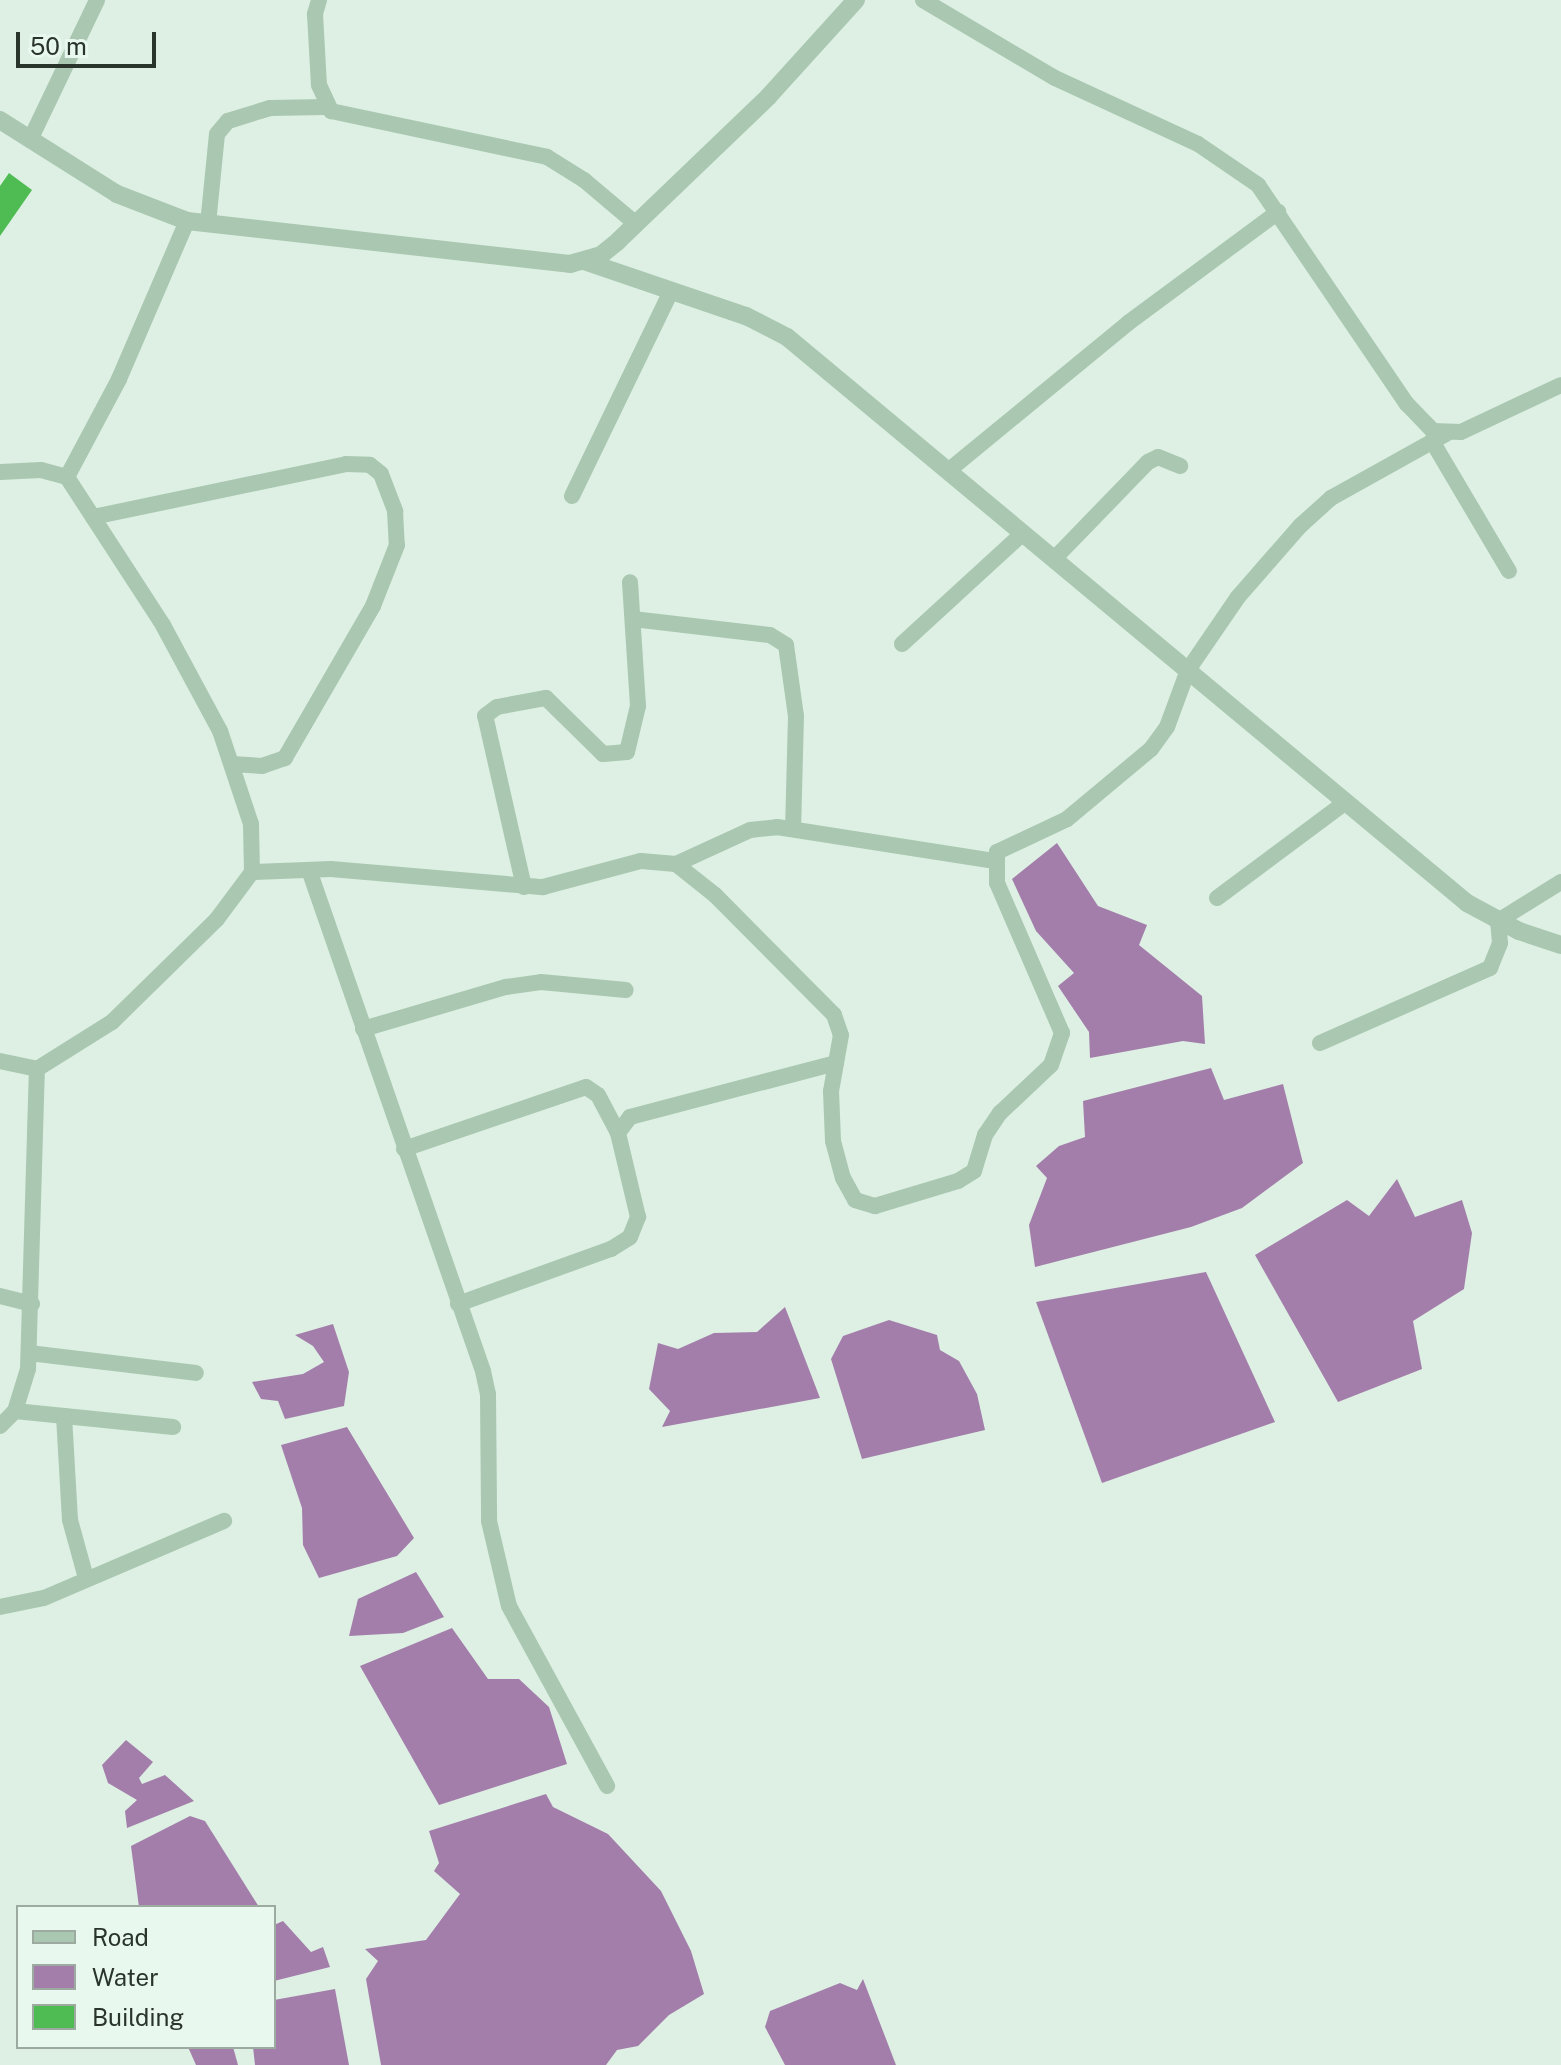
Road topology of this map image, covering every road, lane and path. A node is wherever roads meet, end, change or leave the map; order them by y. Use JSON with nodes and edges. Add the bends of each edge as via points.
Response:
{"nodes":[{"id":1,"x":97,"y":0,"type":"edge"},
{"id":2,"x":318,"y":0,"type":"edge"},
{"id":3,"x":856,"y":0,"type":"edge"},
{"id":4,"x":923,"y":0,"type":"edge"},
{"id":5,"x":325,"y":107,"type":"junction"},
{"id":6,"x":0,"y":120,"type":"edge"},
{"id":7,"x":30,"y":140,"type":"junction"},
{"id":8,"x":1278,"y":212,"type":"junction"},
{"id":9,"x":187,"y":221,"type":"junction"},
{"id":10,"x":208,"y":224,"type":"junction"},
{"id":11,"x":636,"y":224,"type":"junction"},
{"id":12,"x":584,"y":261,"type":"junction"},
{"id":13,"x":671,"y":291,"type":"junction"},
{"id":14,"x":1561,"y":385,"type":"edge"},
{"id":15,"x":1439,"y":438,"type":"junction"},
{"id":16,"x":1180,"y":466,"type":"dead end"},
{"id":17,"x":948,"y":471,"type":"junction"},
{"id":18,"x":0,"y":472,"type":"edge"},
{"id":19,"x":67,"y":477,"type":"junction"},
{"id":20,"x":572,"y":496,"type":"dead end"},
{"id":21,"x":93,"y":517,"type":"junction"},
{"id":22,"x":1023,"y":533,"type":"junction"},
{"id":23,"x":1054,"y":559,"type":"junction"},
{"id":24,"x":1509,"y":571,"type":"dead end"},
{"id":25,"x":630,"y":582,"type":"dead end"},
{"id":26,"x":633,"y":619,"type":"junction"},
{"id":27,"x":902,"y":644,"type":"dead end"},
{"id":28,"x":1188,"y":670,"type":"junction"},
{"id":29,"x":232,"y":764,"type":"junction"},
{"id":30,"x":1346,"y":802,"type":"junction"},
{"id":31,"x":793,"y":828,"type":"junction"},
{"id":32,"x":995,"y":861,"type":"junction"},
{"id":33,"x":676,"y":864,"type":"junction"},
{"id":34,"x":309,"y":870,"type":"junction"},
{"id":35,"x":252,"y":872,"type":"junction"},
{"id":36,"x":1561,"y":882,"type":"edge"},
{"id":37,"x":524,"y":887,"type":"junction"},
{"id":38,"x":1217,"y":898,"type":"dead end"},
{"id":39,"x":1498,"y":921,"type":"junction"},
{"id":40,"x":1561,"y":945,"type":"edge"},
{"id":41,"x":626,"y":990,"type":"dead end"},
{"id":42,"x":363,"y":1029,"type":"junction"},
{"id":43,"x":1320,"y":1043,"type":"dead end"},
{"id":44,"x":0,"y":1061,"type":"edge"},
{"id":45,"x":836,"y":1063,"type":"junction"},
{"id":46,"x":37,"y":1069,"type":"junction"},
{"id":47,"x":618,"y":1133,"type":"junction"},
{"id":48,"x":404,"y":1149,"type":"junction"},
{"id":49,"x":0,"y":1296,"type":"edge"},
{"id":50,"x":32,"y":1304,"type":"junction"},
{"id":51,"x":458,"y":1304,"type":"junction"},
{"id":52,"x":29,"y":1353,"type":"junction"},
{"id":53,"x":196,"y":1373,"type":"dead end"},
{"id":54,"x":15,"y":1411,"type":"junction"},
{"id":55,"x":64,"y":1416,"type":"junction"},
{"id":56,"x":0,"y":1426,"type":"edge"},
{"id":57,"x":173,"y":1427,"type":"dead end"},
{"id":58,"x":224,"y":1521,"type":"dead end"},
{"id":59,"x":86,"y":1578,"type":"junction"},
{"id":60,"x":0,"y":1607,"type":"edge"},
{"id":61,"x":607,"y":1786,"type":"dead end"}],
"edges":[{"from":1,"to":7,"type":"street"},
{"from":2,"to":5,"type":"street","via":[[318,71]]},
{"from":3,"to":11,"type":"street","via":[[768,97]]},
{"from":4,"to":8,"type":"street","via":[[1055,78],[1198,144],[1258,185]]},
{"from":5,"to":10,"type":"street","via":[[270,108],[228,121],[217,134]]},
{"from":5,"to":11,"type":"street","via":[[339,115],[547,157]]},
{"from":6,"to":7,"type":"street"},
{"from":7,"to":9,"type":"street","via":[[117,194]]},
{"from":8,"to":15,"type":"street","via":[[1421,423]]},
{"from":8,"to":17,"type":"street","via":[[1128,323]]},
{"from":9,"to":10,"type":"street"},
{"from":9,"to":19,"type":"street","via":[[119,379]]},
{"from":10,"to":12,"type":"street","via":[[549,265]]},
{"from":11,"to":12,"type":"street","via":[[601,255]]},
{"from":12,"to":13,"type":"street"},
{"from":13,"to":17,"type":"street","via":[[746,316],[787,337]]},
{"from":13,"to":20,"type":"street"},
{"from":14,"to":15,"type":"street","via":[[1510,412]]},
{"from":15,"to":24,"type":"street"},
{"from":15,"to":28,"type":"street","via":[[1331,498],[1300,526],[1238,597]]},
{"from":16,"to":23,"type":"street","via":[[1158,457],[1148,462]]},
{"from":17,"to":22,"type":"street"},
{"from":18,"to":19,"type":"street","via":[[41,470]]},
{"from":19,"to":21,"type":"street"},
{"from":21,"to":29,"type":"street","via":[[163,625]]},
{"from":21,"to":29,"type":"street","via":[[346,464],[370,465],[381,474],[395,511],[397,545],[373,606],[285,758],[262,766]]},
{"from":22,"to":23,"type":"street"},
{"from":22,"to":27,"type":"street"},
{"from":23,"to":28,"type":"street"},
{"from":25,"to":26,"type":"street"},
{"from":26,"to":31,"type":"street","via":[[770,635],[786,645],[796,716]]},
{"from":26,"to":37,"type":"street","via":[[638,706],[627,752],[603,754],[546,698],[497,707],[485,716]]},
{"from":28,"to":30,"type":"street"},
{"from":28,"to":32,"type":"street","via":[[1167,727],[1151,749],[1079,811],[1003,847]]},
{"from":29,"to":35,"type":"street","via":[[255,844]]},
{"from":30,"to":38,"type":"street"},
{"from":30,"to":39,"type":"street","via":[[1467,903]]},
{"from":31,"to":32,"type":"street"},
{"from":31,"to":33,"type":"street","via":[[750,830]]},
{"from":32,"to":45,"type":"street","via":[[997,883],[1062,1033],[1051,1065],[990,1127],[974,1171],[875,1206],[855,1200],[833,1141],[830,1107]]},
{"from":33,"to":37,"type":"street","via":[[641,861],[563,883]]},
{"from":33,"to":45,"type":"street","via":[[715,895],[834,1015],[841,1035]]},
{"from":34,"to":35,"type":"street"},
{"from":34,"to":37,"type":"street"},
{"from":34,"to":42,"type":"street"},
{"from":35,"to":46,"type":"street","via":[[217,919],[112,1022]]},
{"from":36,"to":39,"type":"street"},
{"from":39,"to":40,"type":"street"},
{"from":39,"to":43,"type":"street","via":[[1500,943],[1490,968]]},
{"from":41,"to":42,"type":"street","via":[[541,982],[506,987]]},
{"from":42,"to":48,"type":"street"},
{"from":44,"to":46,"type":"street"},
{"from":45,"to":47,"type":"street","via":[[638,1114],[622,1122]]},
{"from":46,"to":50,"type":"street"},
{"from":47,"to":48,"type":"street","via":[[598,1095],[586,1087]]},
{"from":47,"to":51,"type":"street","via":[[638,1217],[630,1237],[611,1249]]},
{"from":48,"to":51,"type":"street"},
{"from":49,"to":50,"type":"street"},
{"from":50,"to":52,"type":"street"},
{"from":51,"to":61,"type":"street","via":[[488,1394],[489,1521],[502,1584],[518,1628]]},
{"from":52,"to":53,"type":"street"},
{"from":52,"to":54,"type":"street"},
{"from":54,"to":55,"type":"street"},
{"from":54,"to":56,"type":"street"},
{"from":55,"to":57,"type":"street"},
{"from":55,"to":59,"type":"street","via":[[70,1520]]},
{"from":58,"to":59,"type":"street"},
{"from":59,"to":60,"type":"street","via":[[44,1598]]}]}
